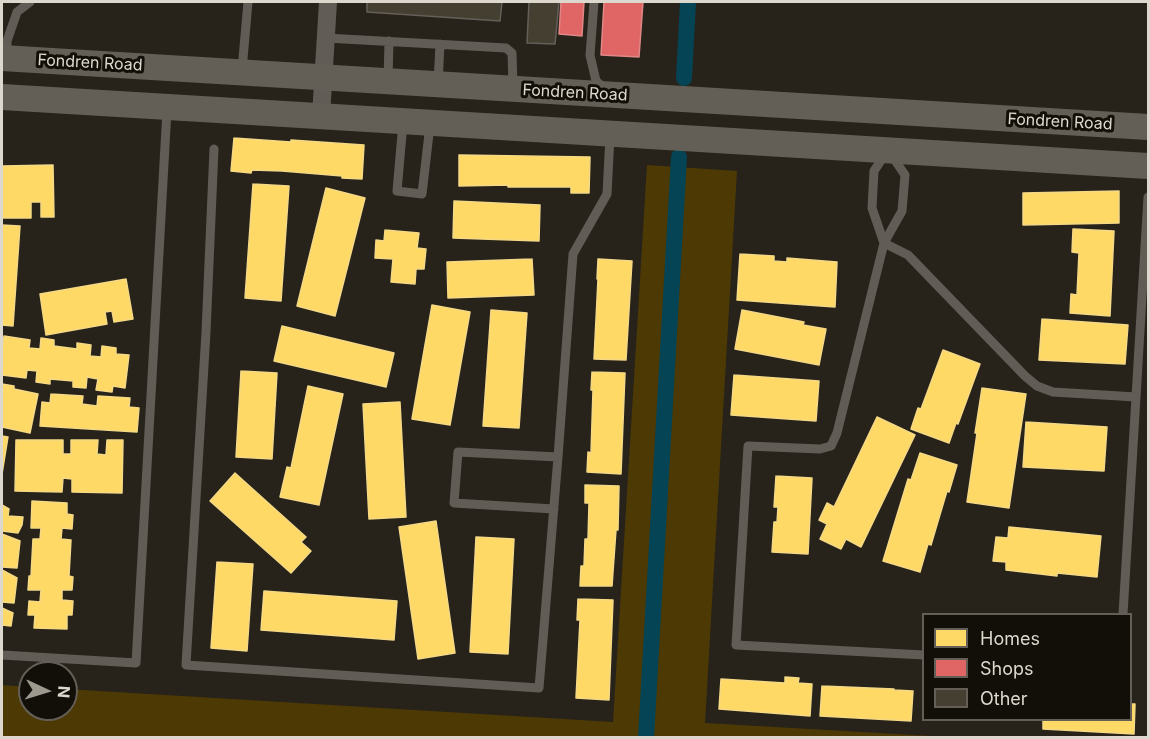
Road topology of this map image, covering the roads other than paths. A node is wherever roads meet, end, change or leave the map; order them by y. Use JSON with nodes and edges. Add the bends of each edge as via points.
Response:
{"nodes":[{"id":1,"x":30,"y":2,"type":"edge"},
{"id":2,"x":248,"y":2,"type":"edge"},
{"id":3,"x":328,"y":2,"type":"edge"},
{"id":4,"x":594,"y":2,"type":"edge"},
{"id":5,"x":326,"y":38,"type":"junction"},
{"id":6,"x":389,"y":41,"type":"junction"},
{"id":7,"x":440,"y":44,"type":"junction"},
{"id":8,"x":4,"y":58,"type":"edge"},
{"id":9,"x":242,"y":73,"type":"junction"},
{"id":10,"x":323,"y":78,"type":"junction"},
{"id":11,"x":388,"y":82,"type":"junction"},
{"id":12,"x":438,"y":85,"type":"junction"},
{"id":13,"x":513,"y":89,"type":"junction"},
{"id":14,"x":611,"y":95,"type":"junction"},
{"id":15,"x":3,"y":97,"type":"edge"},
{"id":16,"x":167,"y":107,"type":"junction"},
{"id":17,"x":892,"y":112,"type":"junction"},
{"id":18,"x":321,"y":116,"type":"junction"},
{"id":19,"x":403,"y":122,"type":"junction"},
{"id":20,"x":430,"y":123,"type":"junction"},
{"id":21,"x":1149,"y":127,"type":"edge"},
{"id":22,"x":610,"y":134,"type":"junction"},
{"id":23,"x":214,"y":149,"type":"dead end"},
{"id":24,"x":888,"y":150,"type":"junction"},
{"id":25,"x":1149,"y":166,"type":"edge"},
{"id":26,"x":1149,"y":197,"type":"edge"},
{"id":27,"x":884,"y":243,"type":"junction"},
{"id":28,"x":1136,"y":397,"type":"junction"},
{"id":29,"x":558,"y":457,"type":"junction"},
{"id":30,"x":554,"y":509,"type":"junction"},
{"id":31,"x":1123,"y":613,"type":"edge"},
{"id":32,"x":922,"y":655,"type":"edge"},
{"id":33,"x":2,"y":656,"type":"edge"}],
"edges":[{"from":1,"to":8,"type":"lane","via":[[17,12]]},
{"from":2,"to":9,"type":"lane"},
{"from":3,"to":5,"type":"street"},
{"from":4,"to":14,"type":"lane","via":[[590,55],[596,81]]},
{"from":5,"to":6,"type":"lane"},
{"from":5,"to":10,"type":"street"},
{"from":6,"to":7,"type":"lane"},
{"from":6,"to":11,"type":"lane"},
{"from":7,"to":12,"type":"lane"},
{"from":7,"to":13,"type":"lane","via":[[506,48],[512,53]]},
{"from":8,"to":9,"type":"main road","name":"Fondren Road"},
{"from":8,"to":15,"type":"main road"},
{"from":9,"to":10,"type":"main road","name":"Fondren Road"},
{"from":10,"to":11,"type":"main road","name":"Fondren Road"},
{"from":10,"to":18,"type":"street"},
{"from":11,"to":12,"type":"main road","name":"Fondren Road"},
{"from":12,"to":13,"type":"main road","name":"Fondren Road"},
{"from":13,"to":14,"type":"main road","name":"Fondren Road"},
{"from":14,"to":17,"type":"main road","name":"Fondren Road"},
{"from":14,"to":22,"type":"main road"},
{"from":15,"to":16,"type":"main road"},
{"from":16,"to":18,"type":"main road"},
{"from":16,"to":33,"type":"lane","via":[[136,663]]},
{"from":17,"to":21,"type":"main road","name":"Fondren Road"},
{"from":17,"to":24,"type":"main road"},
{"from":18,"to":19,"type":"main road"},
{"from":19,"to":20,"type":"main road"},
{"from":19,"to":20,"type":"lane","via":[[396,191],[422,194]]},
{"from":20,"to":22,"type":"main road"},
{"from":22,"to":24,"type":"main road"},
{"from":22,"to":29,"type":"lane","via":[[607,194],[573,254]]},
{"from":23,"to":30,"type":"lane","via":[[186,665],[539,688]]},
{"from":24,"to":25,"type":"main road"},
{"from":24,"to":27,"type":"lane","via":[[874,171],[872,208]]},
{"from":24,"to":27,"type":"lane","via":[[905,175],[902,211]]},
{"from":26,"to":28,"type":"lane"},
{"from":27,"to":28,"type":"lane","via":[[908,255],[1037,386],[1053,392]]},
{"from":27,"to":32,"type":"lane","via":[[831,446],[748,446],[736,645]]},
{"from":28,"to":31,"type":"lane"},
{"from":29,"to":30,"type":"lane"},
{"from":29,"to":30,"type":"lane","via":[[458,452],[454,503]]}]}
